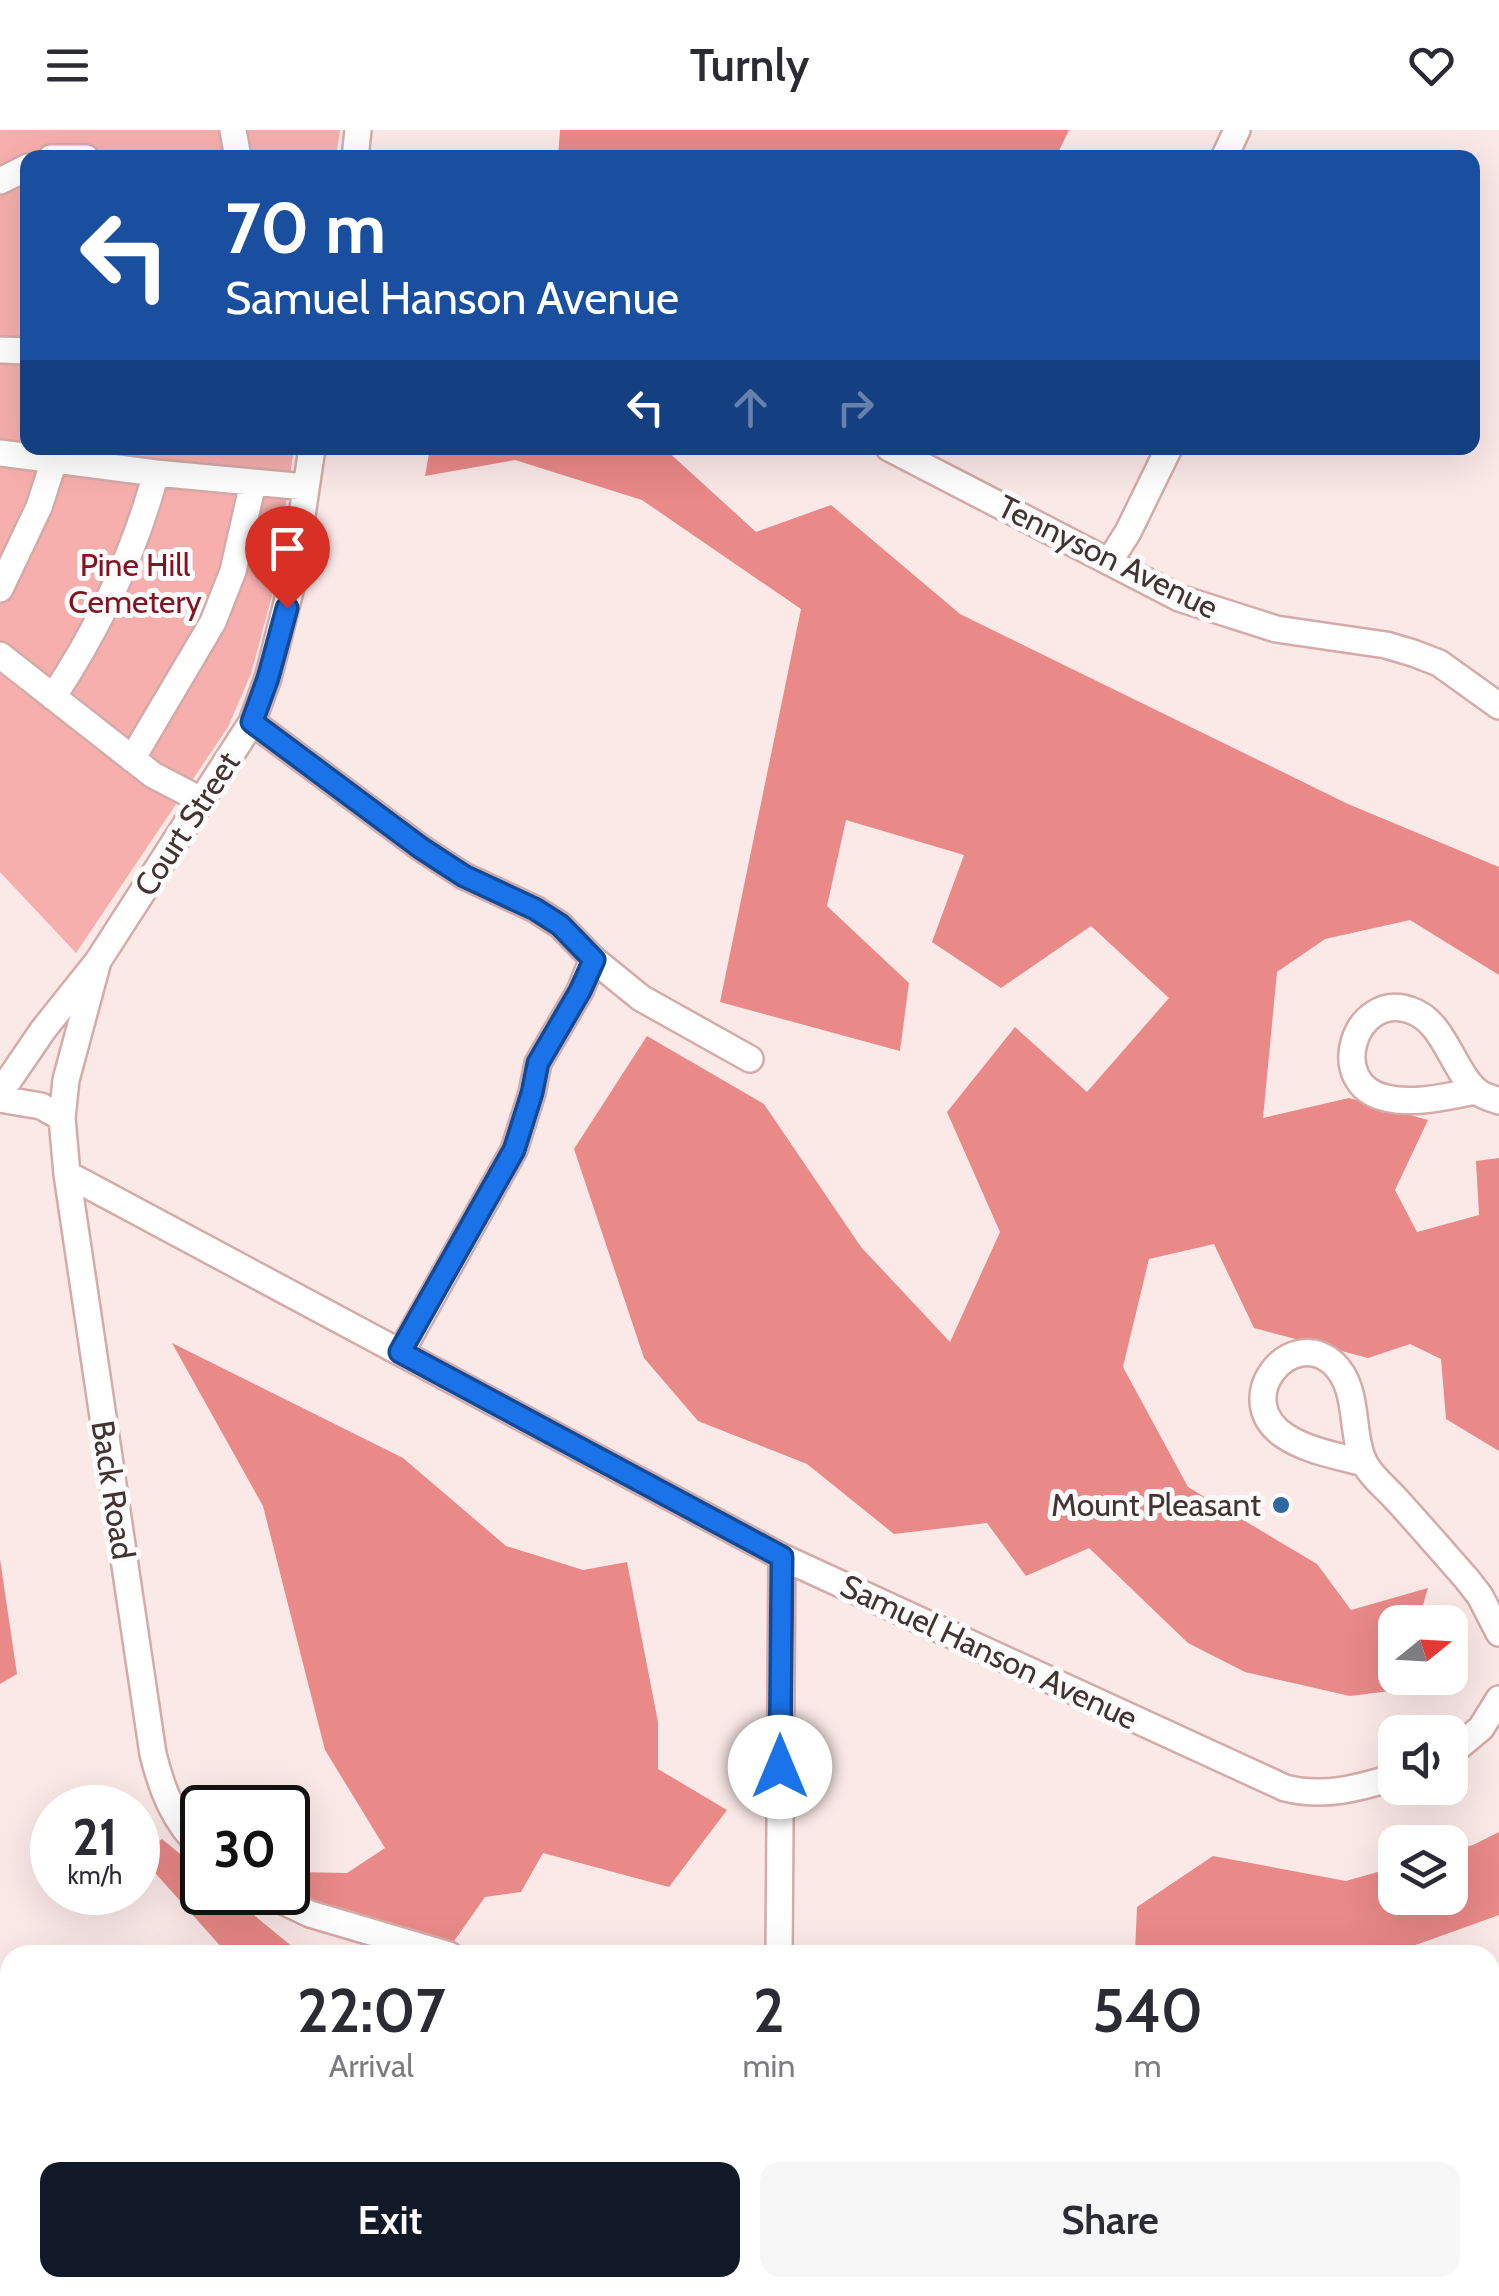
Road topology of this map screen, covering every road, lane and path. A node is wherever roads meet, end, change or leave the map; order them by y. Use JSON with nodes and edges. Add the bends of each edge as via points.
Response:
{"nodes":[{"id":1,"x":0,"y":453,"type":"edge"},
{"id":2,"x":311,"y":455,"type":"edge"},
{"id":3,"x":903,"y":455,"type":"edge"},
{"id":4,"x":1165,"y":455,"type":"edge"},
{"id":5,"x":54,"y":460,"type":"junction"},
{"id":6,"x":156,"y":473,"type":"junction"},
{"id":7,"x":253,"y":483,"type":"junction"},
{"id":8,"x":306,"y":487,"type":"junction"},
{"id":9,"x":1109,"y":562,"type":"junction"},
{"id":10,"x":0,"y":589,"type":"edge"},
{"id":11,"x":0,"y":655,"type":"edge"},
{"id":12,"x":53,"y":696,"type":"junction"},
{"id":13,"x":1499,"y":706,"type":"edge"},
{"id":14,"x":252,"y":722,"type":"junction"},
{"id":15,"x":132,"y":758,"type":"junction"},
{"id":16,"x":203,"y":801,"type":"junction"},
{"id":17,"x":594,"y":960,"type":"junction"},
{"id":18,"x":98,"y":961,"type":"junction"},
{"id":19,"x":10,"y":1056,"type":"edge"},
{"id":20,"x":750,"y":1059,"type":"dead end"},
{"id":21,"x":0,"y":1096,"type":"edge"},
{"id":22,"x":1488,"y":1096,"type":"edge"},
{"id":23,"x":62,"y":1118,"type":"junction"},
{"id":24,"x":66,"y":1174,"type":"junction"},
{"id":25,"x":400,"y":1352,"type":"junction"},
{"id":26,"x":1364,"y":1463,"type":"junction"},
{"id":27,"x":782,"y":1557,"type":"junction"},
{"id":28,"x":1499,"y":1633,"type":"edge"},
{"id":29,"x":1499,"y":1699,"type":"edge"},
{"id":30,"x":1468,"y":1739,"type":"edge"},
{"id":31,"x":1378,"y":1781,"type":"edge"},
{"id":32,"x":180,"y":1822,"type":"edge"},
{"id":33,"x":310,"y":1914,"type":"edge"},
{"id":34,"x":415,"y":1945,"type":"edge"},
{"id":35,"x":779,"y":1945,"type":"edge"}],
"edges":[{"from":1,"to":5,"type":"street"},
{"from":2,"to":8,"type":"street","name":"Court Street"},
{"from":3,"to":9,"type":"street","name":"Tennyson Avenue"},
{"from":4,"to":9,"type":"street"},
{"from":5,"to":6,"type":"street"},
{"from":5,"to":10,"type":"street"},
{"from":6,"to":7,"type":"street"},
{"from":6,"to":12,"type":"street","via":[[117,586]]},
{"from":7,"to":8,"type":"street"},
{"from":7,"to":15,"type":"street","via":[[233,572],[213,622]]},
{"from":8,"to":14,"type":"street","name":"Court Street","via":[[282,632]]},
{"from":9,"to":13,"type":"street","name":"Tennyson Avenue","via":[[1179,598],[1245,621],[1414,652]]},
{"from":11,"to":12,"type":"street"},
{"from":12,"to":15,"type":"street"},
{"from":14,"to":16,"type":"street","name":"Court Street"},
{"from":14,"to":17,"type":"street","via":[[421,848],[560,925]]},
{"from":15,"to":16,"type":"street"},
{"from":16,"to":18,"type":"street","name":"Court Street"},
{"from":17,"to":20,"type":"street","via":[[642,998]]},
{"from":17,"to":25,"type":"street","via":[[538,1063],[514,1150]]},
{"from":18,"to":19,"type":"street"},
{"from":18,"to":23,"type":"street","name":"Back Road"},
{"from":19,"to":21,"type":"street"},
{"from":21,"to":23,"type":"street"},
{"from":22,"to":22,"type":"street","via":[[1410,1009],[1371,1017],[1354,1036],[1355,1074],[1380,1097]]},
{"from":23,"to":24,"type":"street","name":"Back Road"},
{"from":24,"to":25,"type":"street","name":"Samuel Hanson Avenue"},
{"from":24,"to":32,"type":"street","name":"Back Road","via":[[154,1754]]},
{"from":25,"to":27,"type":"street","name":"Samuel Hanson Avenue"},
{"from":26,"to":26,"type":"street","via":[[1340,1370],[1305,1354],[1279,1363],[1262,1400],[1274,1427],[1299,1444]]},
{"from":26,"to":28,"type":"street","via":[[1480,1596]]},
{"from":27,"to":31,"type":"street","name":"Samuel Hanson Avenue","via":[[1286,1788],[1326,1793]]},
{"from":27,"to":35,"type":"street"},
{"from":29,"to":30,"type":"street"},
{"from":33,"to":34,"type":"street"}]}
